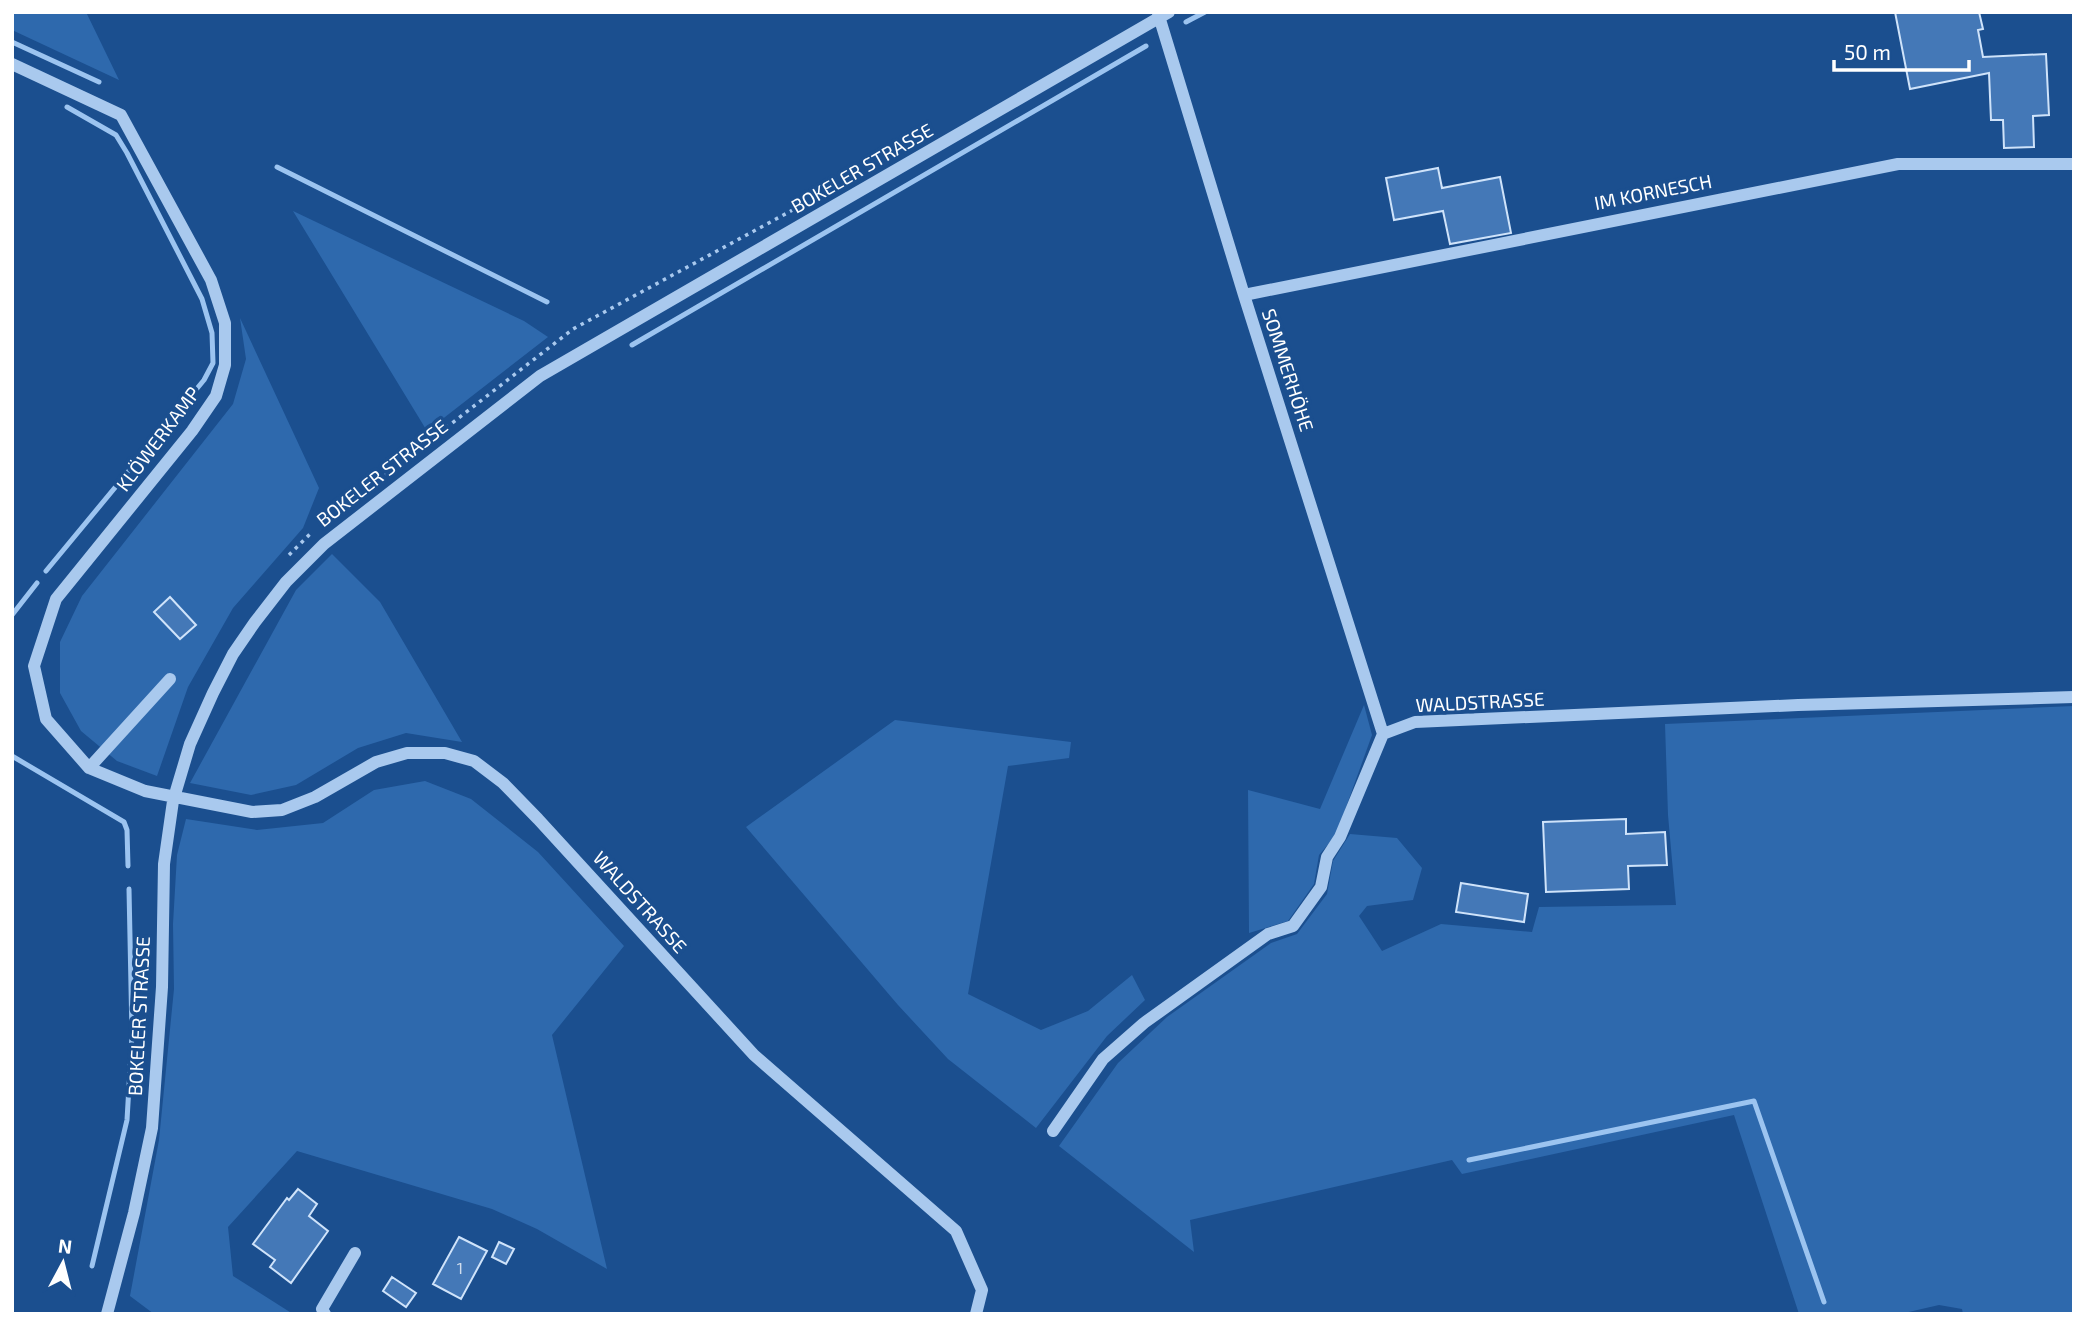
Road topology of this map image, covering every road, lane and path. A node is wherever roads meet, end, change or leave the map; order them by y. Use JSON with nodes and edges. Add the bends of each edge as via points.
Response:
{"nodes":[{"id":1,"x":1162,"y":14,"type":"edge"},
{"id":2,"x":12,"y":64,"type":"edge"},
{"id":3,"x":2074,"y":164,"type":"edge"},
{"id":4,"x":816,"y":197,"type":"dead end"},
{"id":5,"x":1244,"y":295,"type":"junction"},
{"id":6,"x":573,"y":329,"type":"dead end"},
{"id":7,"x":170,"y":679,"type":"dead end"},
{"id":8,"x":2074,"y":697,"type":"edge"},
{"id":9,"x":1383,"y":734,"type":"junction"},
{"id":10,"x":89,"y":768,"type":"junction"},
{"id":11,"x":160,"y":794,"type":"joint"},
{"id":12,"x":175,"y":796,"type":"junction"},
{"id":13,"x":1053,"y":1130,"type":"dead end"},
{"id":14,"x":355,"y":1253,"type":"dead end"},
{"id":15,"x":111,"y":1313,"type":"edge"},
{"id":16,"x":325,"y":1314,"type":"edge"},
{"id":17,"x":976,"y":1314,"type":"edge"}],
"edges":[{"from":1,"to":5,"type":"street","name":"SOMMERHÖHE"},
{"from":1,"to":12,"type":"street","name":"BOKELER STRASSE","via":[[540,376],[332,537],[286,582],[233,654],[190,744]]},
{"from":2,"to":10,"type":"street","name":"KLÖWERKAMP","via":[[121,114],[211,280],[225,323],[225,365],[216,396],[56,599],[34,666],[46,719]]},
{"from":3,"to":5,"type":"street","name":"IM KORNESCH","via":[[1898,164]]},
{"from":4,"to":6,"type":"path"},
{"from":5,"to":9,"type":"street","name":"SOMMERHÖHE"},
{"from":7,"to":10,"type":"street"},
{"from":8,"to":9,"type":"street","name":"WALDSTRASSE","via":[[1415,722]]},
{"from":9,"to":13,"type":"street","via":[[1340,837],[1327,857],[1321,887],[1293,926],[1268,934],[1144,1023],[1103,1059]]},
{"from":10,"to":11,"type":"street","name":"KLÖWERKAMP"},
{"from":11,"to":12,"type":"street","name":"WALDSTRASSE"},
{"from":12,"to":15,"type":"street","name":"BOKELER STRASSE","via":[[164,864],[162,987],[152,1128]]},
{"from":12,"to":17,"type":"street","name":"WALDSTRASSE","via":[[253,811],[282,810],[376,762],[407,752],[445,753],[474,761],[538,819],[754,1055],[956,1231],[982,1290]]},
{"from":14,"to":16,"type":"street","via":[[322,1309]]}]}
